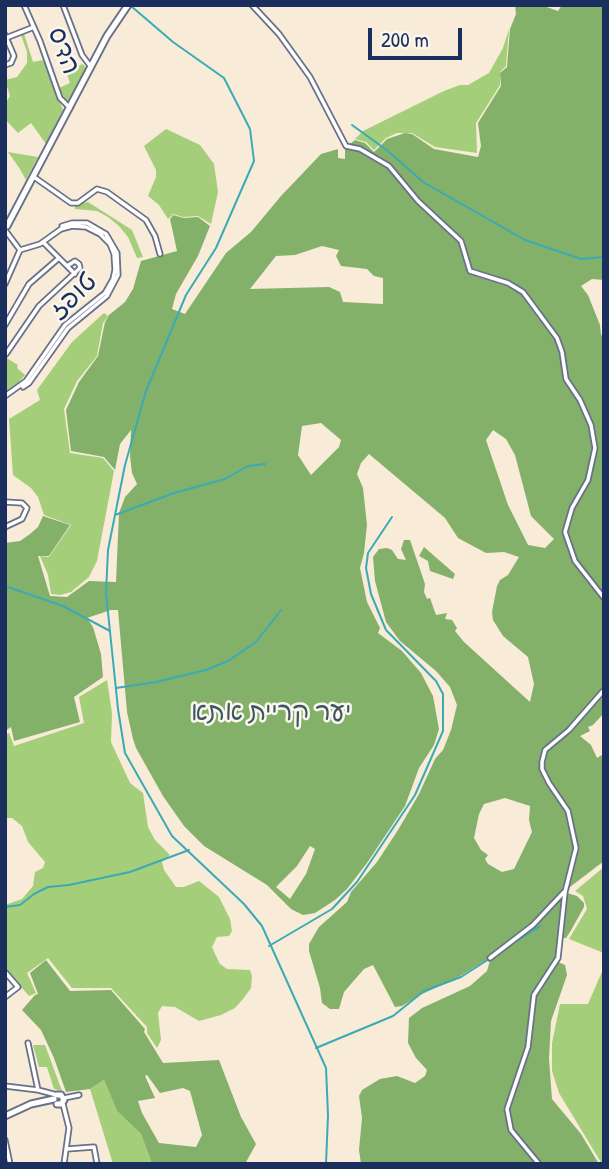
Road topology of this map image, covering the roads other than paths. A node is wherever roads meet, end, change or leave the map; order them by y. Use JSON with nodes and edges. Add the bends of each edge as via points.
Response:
{"nodes":[{"id":1,"x":24,"y":5,"type":"edge"},
{"id":2,"x":63,"y":5,"type":"edge"},
{"id":3,"x":128,"y":5,"type":"edge"},
{"id":4,"x":252,"y":5,"type":"edge"},
{"id":5,"x":34,"y":27,"type":"junction"},
{"id":6,"x":6,"y":36,"type":"edge"},
{"id":7,"x":5,"y":65,"type":"edge"},
{"id":8,"x":91,"y":66,"type":"junction"},
{"id":9,"x":70,"y":108,"type":"junction"},
{"id":10,"x":34,"y":177,"type":"junction"},
{"id":11,"x":7,"y":225,"type":"edge"},
{"id":12,"x":43,"y":242,"type":"junction"},
{"id":13,"x":20,"y":250,"type":"junction"},
{"id":14,"x":160,"y":254,"type":"dead end"},
{"id":15,"x":59,"y":258,"type":"junction"},
{"id":16,"x":67,"y":266,"type":"junction"},
{"id":17,"x":75,"y":274,"type":"junction"},
{"id":18,"x":5,"y":284,"type":"edge"},
{"id":19,"x":5,"y":325,"type":"edge"},
{"id":20,"x":6,"y":355,"type":"edge"},
{"id":21,"x":5,"y":396,"type":"edge"},
{"id":22,"x":5,"y":502,"type":"edge"},
{"id":23,"x":5,"y":527,"type":"edge"},
{"id":24,"x":604,"y":598,"type":"edge"},
{"id":25,"x":604,"y":690,"type":"edge"},
{"id":26,"x":565,"y":892,"type":"junction"},
{"id":27,"x":490,"y":958,"type":"dead end"},
{"id":28,"x":5,"y":972,"type":"edge"},
{"id":29,"x":5,"y":997,"type":"edge"},
{"id":30,"x":28,"y":1042,"type":"dead end"},
{"id":31,"x":5,"y":1086,"type":"edge"},
{"id":32,"x":42,"y":1091,"type":"junction"},
{"id":33,"x":79,"y":1095,"type":"dead end"},
{"id":34,"x":59,"y":1100,"type":"junction"},
{"id":35,"x":44,"y":1102,"type":"junction"},
{"id":36,"x":5,"y":1116,"type":"edge"},
{"id":37,"x":5,"y":1140,"type":"edge"},
{"id":38,"x":67,"y":1149,"type":"junction"},
{"id":39,"x":10,"y":1164,"type":"edge"},
{"id":40,"x":64,"y":1164,"type":"edge"},
{"id":41,"x":97,"y":1164,"type":"edge"},
{"id":42,"x":539,"y":1164,"type":"edge"}],
"edges":[{"from":1,"to":5,"type":"street","name":"הדס"},
{"from":2,"to":8,"type":"street","via":[[82,55]]},
{"from":3,"to":8,"type":"street"},
{"from":4,"to":24,"type":"street","via":[[310,77],[346,146],[389,166],[418,201],[456,235],[470,271],[523,292],[557,338],[566,379],[591,425],[595,448],[588,480],[565,532],[575,561]]},
{"from":5,"to":6,"type":"street"},
{"from":5,"to":9,"type":"street","name":"הדס","via":[[60,99]]},
{"from":6,"to":7,"type":"street","via":[[13,56]]},
{"from":8,"to":9,"type":"street"},
{"from":9,"to":10,"type":"street"},
{"from":10,"to":11,"type":"street"},
{"from":10,"to":14,"type":"street","via":[[71,203],[97,188],[107,192],[146,220]]},
{"from":11,"to":13,"type":"street"},
{"from":12,"to":13,"type":"street","name":"טופז"},
{"from":12,"to":15,"type":"street"},
{"from":12,"to":21,"type":"street","name":"טופז","via":[[56,232],[77,226],[91,228],[110,244],[114,275],[105,293],[65,326],[18,389]]},
{"from":13,"to":18,"type":"street"},
{"from":15,"to":16,"type":"street"},
{"from":15,"to":19,"type":"street","via":[[29,284]]},
{"from":16,"to":17,"type":"street"},
{"from":16,"to":17,"type":"street","via":[[73,261],[79,264]]},
{"from":17,"to":20,"type":"street","via":[[38,306]]},
{"from":22,"to":23,"type":"street","via":[[22,503],[27,508],[22,519]]},
{"from":25,"to":26,"type":"street","via":[[543,755],[542,769],[568,811],[575,839]]},
{"from":26,"to":27,"type":"street","via":[[533,925]]},
{"from":26,"to":42,"type":"street","via":[[558,958],[534,995],[528,1047],[507,1109],[512,1130]]},
{"from":28,"to":29,"type":"street","via":[[18,987]]},
{"from":30,"to":32,"type":"street"},
{"from":31,"to":32,"type":"street"},
{"from":32,"to":34,"type":"street"},
{"from":32,"to":35,"type":"street"},
{"from":33,"to":34,"type":"street"},
{"from":34,"to":35,"type":"street"},
{"from":34,"to":38,"type":"street","via":[[69,1128]]},
{"from":35,"to":36,"type":"street"},
{"from":37,"to":39,"type":"street"},
{"from":38,"to":40,"type":"street"},
{"from":38,"to":41,"type":"street","via":[[94,1147]]}]}
